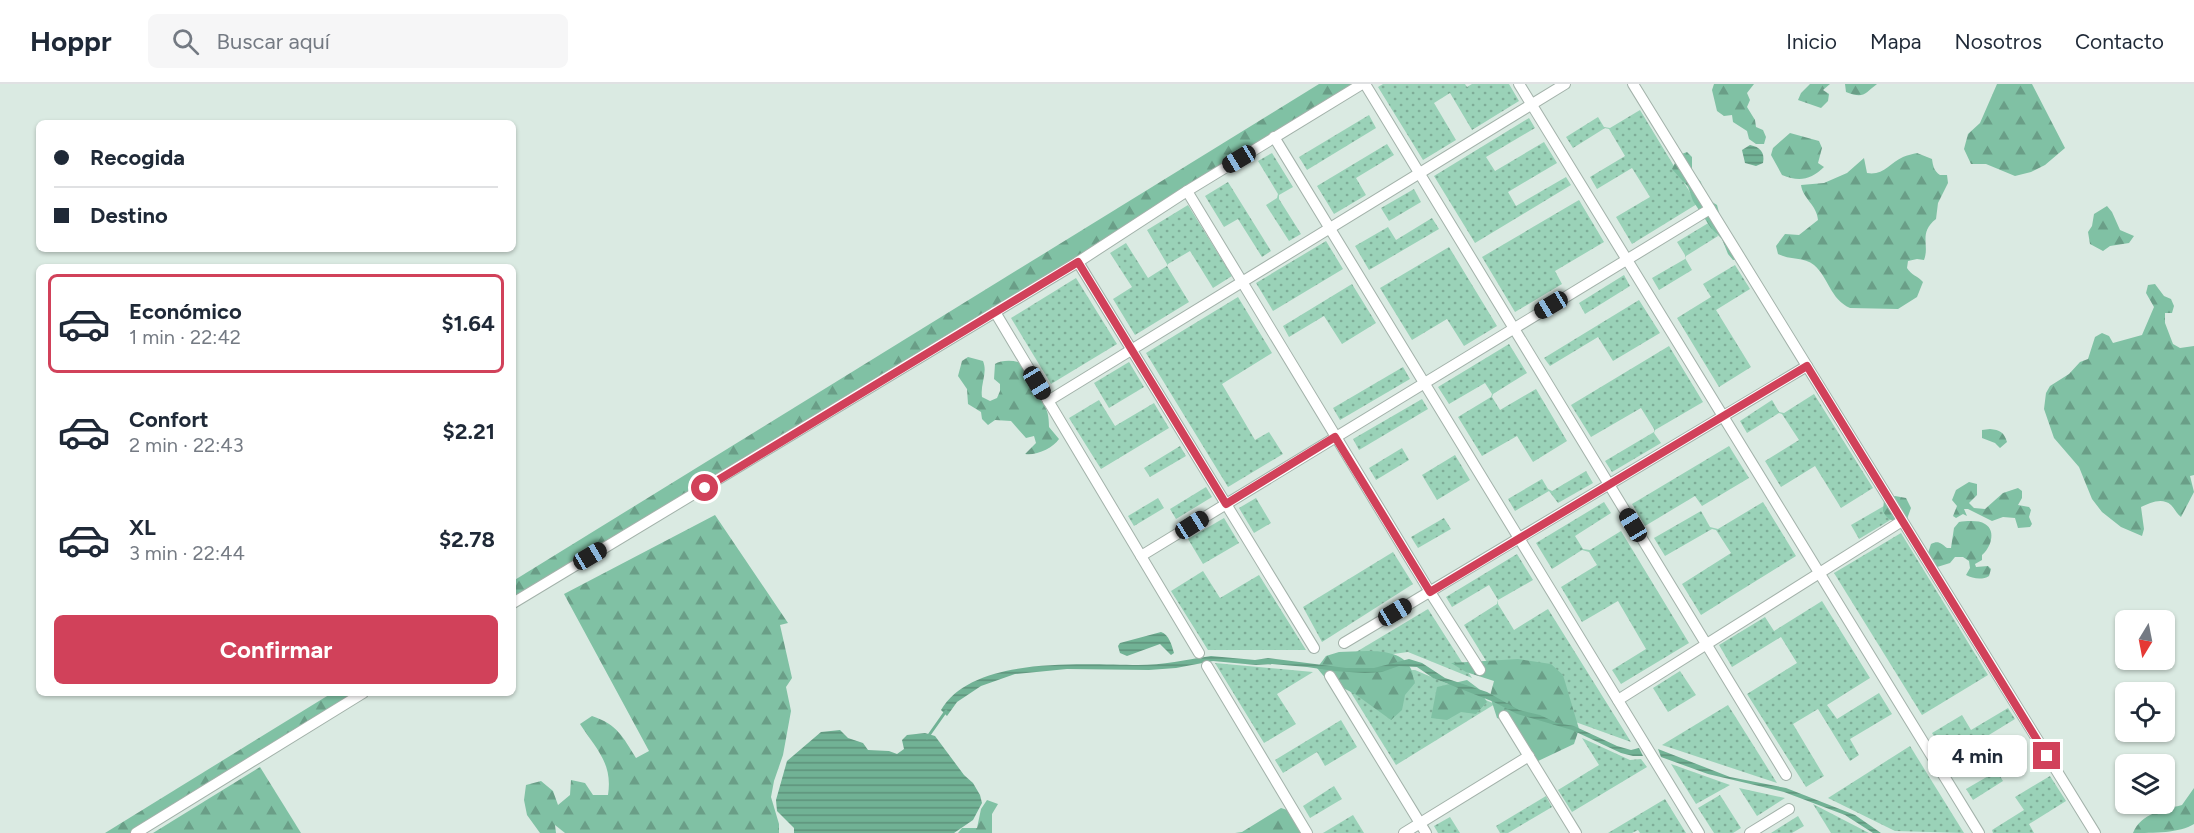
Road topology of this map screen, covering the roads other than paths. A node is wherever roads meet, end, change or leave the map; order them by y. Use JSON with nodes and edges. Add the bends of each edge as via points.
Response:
{"nodes":[{"id":1,"x":1364,"y":84,"type":"edge"},
{"id":2,"x":1519,"y":84,"type":"edge"},
{"id":3,"x":1565,"y":84,"type":"edge"},
{"id":4,"x":1633,"y":84,"type":"edge"},
{"id":5,"x":1531,"y":105,"type":"junction"},
{"id":6,"x":1274,"y":137,"type":"junction"},
{"id":7,"x":1420,"y":173,"type":"junction"},
{"id":8,"x":1187,"y":191,"type":"junction"},
{"id":9,"x":1710,"y":209,"type":"junction"},
{"id":10,"x":1330,"y":228,"type":"junction"},
{"id":11,"x":1627,"y":260,"type":"junction"},
{"id":12,"x":1078,"y":262,"type":"junction"},
{"id":13,"x":1241,"y":282,"type":"junction"},
{"id":14,"x":995,"y":312,"type":"junction"},
{"id":15,"x":1514,"y":328,"type":"junction"},
{"id":16,"x":1131,"y":350,"type":"junction"},
{"id":17,"x":1807,"y":366,"type":"junction"},
{"id":18,"x":1424,"y":383,"type":"junction"},
{"id":19,"x":1048,"y":401,"type":"junction"},
{"id":20,"x":1723,"y":417,"type":"junction"},
{"id":21,"x":1335,"y":437,"type":"junction"},
{"id":22,"x":1609,"y":484,"type":"junction"},
{"id":23,"x":1226,"y":504,"type":"junction"},
{"id":24,"x":1902,"y":521,"type":"junction"},
{"id":25,"x":1519,"y":538,"type":"junction"},
{"id":26,"x":1141,"y":556,"type":"junction"},
{"id":27,"x":1819,"y":573,"type":"junction"},
{"id":28,"x":1430,"y":592,"type":"junction"},
{"id":29,"x":516,"y":601,"type":"edge"},
{"id":30,"x":1344,"y":643,"type":"dead end"},
{"id":31,"x":1706,"y":644,"type":"junction"},
{"id":32,"x":1314,"y":648,"type":"dead end"},
{"id":33,"x":1199,"y":653,"type":"dead end"},
{"id":34,"x":1207,"y":666,"type":"dead end"},
{"id":35,"x":1480,"y":670,"type":"dead end"},
{"id":36,"x":1330,"y":676,"type":"dead end"},
{"id":37,"x":358,"y":696,"type":"edge"},
{"id":38,"x":1618,"y":700,"type":"junction"},
{"id":39,"x":1504,"y":716,"type":"dead end"},
{"id":40,"x":1529,"y":756,"type":"junction"},
{"id":41,"x":1786,"y":775,"type":"dead end"},
{"id":42,"x":1789,"y":809,"type":"dead end"},
{"id":43,"x":1423,"y":828,"type":"edge"},
{"id":44,"x":136,"y":833,"type":"edge"},
{"id":45,"x":1307,"y":833,"type":"edge"},
{"id":46,"x":1404,"y":833,"type":"edge"},
{"id":47,"x":1576,"y":833,"type":"edge"},
{"id":48,"x":1699,"y":833,"type":"edge"},
{"id":49,"x":1750,"y":833,"type":"edge"},
{"id":50,"x":1979,"y":833,"type":"edge"},
{"id":51,"x":2094,"y":833,"type":"edge"}],
"edges":[{"from":1,"to":6,"type":"street"},
{"from":1,"to":7,"type":"street"},
{"from":2,"to":5,"type":"street"},
{"from":3,"to":5,"type":"street"},
{"from":4,"to":9,"type":"street"},
{"from":5,"to":7,"type":"street"},
{"from":5,"to":11,"type":"street"},
{"from":6,"to":8,"type":"street"},
{"from":6,"to":10,"type":"street"},
{"from":7,"to":10,"type":"street"},
{"from":7,"to":15,"type":"street"},
{"from":8,"to":12,"type":"street"},
{"from":8,"to":13,"type":"street"},
{"from":9,"to":11,"type":"street"},
{"from":9,"to":17,"type":"street"},
{"from":10,"to":13,"type":"street"},
{"from":10,"to":18,"type":"street"},
{"from":11,"to":15,"type":"street"},
{"from":11,"to":20,"type":"street"},
{"from":12,"to":14,"type":"street"},
{"from":12,"to":16,"type":"street"},
{"from":13,"to":16,"type":"street"},
{"from":13,"to":21,"type":"street"},
{"from":14,"to":19,"type":"street"},
{"from":14,"to":29,"type":"street"},
{"from":15,"to":18,"type":"street"},
{"from":15,"to":22,"type":"street"},
{"from":16,"to":19,"type":"street"},
{"from":16,"to":23,"type":"street"},
{"from":17,"to":20,"type":"street"},
{"from":17,"to":24,"type":"street"},
{"from":18,"to":21,"type":"street"},
{"from":18,"to":25,"type":"street"},
{"from":19,"to":26,"type":"street"},
{"from":20,"to":22,"type":"street"},
{"from":20,"to":27,"type":"street"},
{"from":21,"to":23,"type":"street"},
{"from":21,"to":28,"type":"street"},
{"from":22,"to":25,"type":"street"},
{"from":22,"to":31,"type":"street"},
{"from":23,"to":26,"type":"street"},
{"from":23,"to":32,"type":"street"},
{"from":24,"to":27,"type":"street"},
{"from":24,"to":51,"type":"street"},
{"from":25,"to":28,"type":"street"},
{"from":25,"to":38,"type":"street"},
{"from":26,"to":33,"type":"street"},
{"from":27,"to":31,"type":"street"},
{"from":27,"to":50,"type":"street"},
{"from":28,"to":30,"type":"street"},
{"from":28,"to":35,"type":"street"},
{"from":31,"to":38,"type":"street"},
{"from":31,"to":41,"type":"street"},
{"from":34,"to":45,"type":"street"},
{"from":36,"to":43,"type":"street"},
{"from":37,"to":44,"type":"street"},
{"from":38,"to":48,"type":"street"},
{"from":39,"to":40,"type":"street"},
{"from":40,"to":43,"type":"street"},
{"from":40,"to":47,"type":"street"},
{"from":42,"to":49,"type":"street"},
{"from":43,"to":46,"type":"street"}]}
